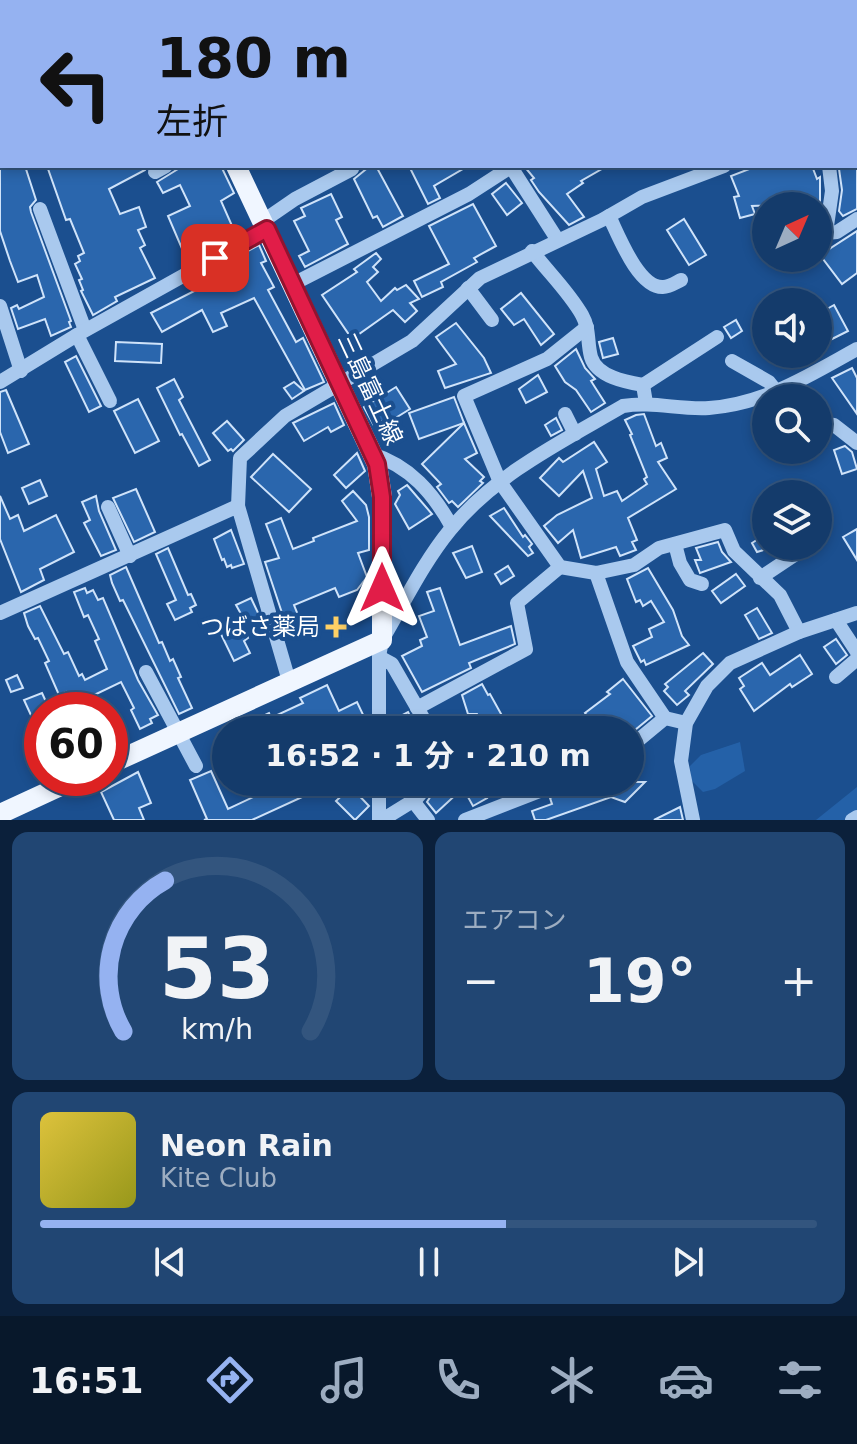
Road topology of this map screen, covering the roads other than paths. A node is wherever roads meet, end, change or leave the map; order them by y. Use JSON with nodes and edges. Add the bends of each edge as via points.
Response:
{"nodes":[{"id":1,"x":237,"y":168,"type":"edge"},
{"id":2,"x":512,"y":168,"type":"edge"},
{"id":3,"x":719,"y":168,"type":"edge"},
{"id":4,"x":829,"y":168,"type":"edge"},
{"id":5,"x":352,"y":169,"type":"dead end"},
{"id":6,"x":491,"y":172,"type":"edge"},
{"id":7,"x":40,"y":209,"type":"dead end"},
{"id":8,"x":609,"y":216,"type":"junction"},
{"id":9,"x":857,"y":219,"type":"edge"},
{"id":10,"x":265,"y":225,"type":"junction"},
{"id":11,"x":557,"y":239,"type":"junction"},
{"id":12,"x":532,"y":251,"type":"junction"},
{"id":13,"x":681,"y":280,"type":"dead end"},
{"id":14,"x":293,"y":284,"type":"junction"},
{"id":15,"x":468,"y":288,"type":"junction"},
{"id":16,"x":0,"y":306,"type":"edge"},
{"id":17,"x":492,"y":320,"type":"dead end"},
{"id":18,"x":587,"y":327,"type":"junction"},
{"id":19,"x":81,"y":332,"type":"junction"},
{"id":20,"x":717,"y":337,"type":"dead end"},
{"id":21,"x":6,"y":342,"type":"edge"},
{"id":22,"x":857,"y":349,"type":"edge"},
{"id":23,"x":732,"y":361,"type":"dead end"},
{"id":24,"x":21,"y":371,"type":"junction"},
{"id":25,"x":0,"y":382,"type":"edge"},
{"id":26,"x":339,"y":383,"type":"junction"},
{"id":27,"x":769,"y":384,"type":"edge"},
{"id":28,"x":792,"y":384,"type":"edge"},
{"id":29,"x":643,"y":385,"type":"junction"},
{"id":30,"x":752,"y":399,"type":"edge"},
{"id":31,"x":110,"y":401,"type":"dead end"},
{"id":32,"x":646,"y":403,"type":"junction"},
{"id":33,"x":565,"y":414,"type":"dead end"},
{"id":34,"x":832,"y":425,"type":"edge"},
{"id":35,"x":575,"y":434,"type":"junction"},
{"id":36,"x":857,"y":443,"type":"edge"},
{"id":37,"x":372,"y":454,"type":"junction"},
{"id":38,"x":500,"y":482,"type":"junction"},
{"id":39,"x":238,"y":506,"type":"junction"},
{"id":40,"x":108,"y":507,"type":"dead end"},
{"id":41,"x":452,"y":527,"type":"junction"},
{"id":42,"x":675,"y":544,"type":"junction"},
{"id":43,"x":130,"y":556,"type":"junction"},
{"id":44,"x":787,"y":560,"type":"edge"},
{"id":45,"x":560,"y":567,"type":"junction"},
{"id":46,"x":596,"y":573,"type":"junction"},
{"id":47,"x":760,"y":578,"type":"junction"},
{"id":48,"x":702,"y":584,"type":"dead end"},
{"id":49,"x":0,"y":613,"type":"edge"},
{"id":50,"x":857,"y":613,"type":"edge"},
{"id":51,"x":836,"y":620,"type":"junction"},
{"id":52,"x":799,"y":632,"type":"junction"},
{"id":53,"x":381,"y":648,"type":"junction"},
{"id":54,"x":857,"y":652,"type":"edge"},
{"id":55,"x":857,"y":659,"type":"edge"},
{"id":56,"x":146,"y":672,"type":"dead end"},
{"id":57,"x":836,"y":677,"type":"dead end"},
{"id":58,"x":289,"y":681,"type":"junction"},
{"id":59,"x":417,"y":708,"type":"junction"},
{"id":60,"x":379,"y":716,"type":"edge"},
{"id":61,"x":422,"y":716,"type":"edge"},
{"id":62,"x":665,"y":718,"type":"junction"},
{"id":63,"x":686,"y":723,"type":"junction"},
{"id":64,"x":177,"y":733,"type":"junction"},
{"id":65,"x":644,"y":735,"type":"edge"},
{"id":66,"x":128,"y":756,"type":"edge"},
{"id":67,"x":196,"y":766,"type":"dead end"},
{"id":68,"x":39,"y":796,"type":"edge"},
{"id":69,"x":379,"y":796,"type":"edge"},
{"id":70,"x":417,"y":796,"type":"edge"},
{"id":71,"x":527,"y":796,"type":"edge"},
{"id":72,"x":413,"y":801,"type":"junction"},
{"id":73,"x":0,"y":814,"type":"edge"},
{"id":74,"x":380,"y":820,"type":"edge"},
{"id":75,"x":428,"y":820,"type":"edge"},
{"id":76,"x":465,"y":820,"type":"edge"},
{"id":77,"x":693,"y":820,"type":"edge"}],
"edges":[{"from":1,"to":10,"type":"main road","name":"三島富士線"},
{"from":2,"to":11,"type":"street"},
{"from":3,"to":8,"type":"street","via":[[642,197]]},
{"from":4,"to":9,"type":"street","via":[[826,233]]},
{"from":5,"to":10,"type":"street","via":[[295,199]]},
{"from":6,"to":14,"type":"street","via":[[469,194]]},
{"from":7,"to":19,"type":"street"},
{"from":8,"to":11,"type":"street"},
{"from":8,"to":13,"type":"street","via":[[632,262],[650,283],[665,287]]},
{"from":10,"to":14,"type":"main road","name":"三島富士線"},
{"from":10,"to":19,"type":"street"},
{"from":11,"to":12,"type":"street"},
{"from":12,"to":15,"type":"street"},
{"from":12,"to":18,"type":"street"},
{"from":14,"to":26,"type":"main road","name":"三島富士線"},
{"from":15,"to":17,"type":"street"},
{"from":15,"to":26,"type":"street","via":[[412,341]]},
{"from":16,"to":21,"type":"street"},
{"from":18,"to":29,"type":"street","via":[[591,359],[601,371]]},
{"from":18,"to":38,"type":"street","via":[[547,359],[464,396]]},
{"from":19,"to":24,"type":"street"},
{"from":19,"to":31,"type":"street"},
{"from":20,"to":29,"type":"street"},
{"from":21,"to":24,"type":"street"},
{"from":22,"to":28,"type":"street"},
{"from":23,"to":27,"type":"street"},
{"from":24,"to":25,"type":"street"},
{"from":26,"to":37,"type":"main road","name":"三島富士線"},
{"from":26,"to":39,"type":"street","via":[[285,416],[240,458]]},
{"from":29,"to":32,"type":"street"},
{"from":30,"to":32,"type":"street","via":[[707,408]]},
{"from":32,"to":35,"type":"street","via":[[623,406]]},
{"from":33,"to":35,"type":"street"},
{"from":34,"to":36,"type":"street"},
{"from":35,"to":38,"type":"street"},
{"from":37,"to":41,"type":"street","via":[[421,482]]},
{"from":37,"to":53,"type":"main road","name":"三島富士線","via":[[382,497]]},
{"from":38,"to":41,"type":"street"},
{"from":38,"to":45,"type":"street"},
{"from":39,"to":43,"type":"street"},
{"from":39,"to":58,"type":"street"},
{"from":40,"to":43,"type":"street"},
{"from":41,"to":53,"type":"street"},
{"from":42,"to":46,"type":"street","via":[[634,565]]},
{"from":42,"to":47,"type":"street","via":[[725,530],[734,551]]},
{"from":42,"to":48,"type":"street","via":[[690,580]]},
{"from":43,"to":49,"type":"street"},
{"from":44,"to":47,"type":"street"},
{"from":45,"to":46,"type":"street"},
{"from":45,"to":59,"type":"street","via":[[517,603],[526,649]]},
{"from":46,"to":62,"type":"street","via":[[627,662]]},
{"from":47,"to":52,"type":"street","via":[[780,595]]},
{"from":50,"to":51,"type":"street"},
{"from":51,"to":52,"type":"street"},
{"from":51,"to":54,"type":"street"},
{"from":52,"to":63,"type":"street","via":[[730,663],[707,686]]},
{"from":53,"to":58,"type":"main road"},
{"from":53,"to":59,"type":"street"},
{"from":53,"to":60,"type":"street"},
{"from":55,"to":57,"type":"street"},
{"from":56,"to":64,"type":"street"},
{"from":58,"to":64,"type":"main road"},
{"from":59,"to":61,"type":"street"},
{"from":62,"to":63,"type":"street"},
{"from":62,"to":65,"type":"street"},
{"from":63,"to":77,"type":"street","via":[[681,761]]},
{"from":64,"to":66,"type":"main road"},
{"from":64,"to":67,"type":"street"},
{"from":68,"to":73,"type":"main road"},
{"from":69,"to":74,"type":"street"},
{"from":70,"to":72,"type":"street"},
{"from":71,"to":76,"type":"street"},
{"from":72,"to":74,"type":"street"},
{"from":72,"to":75,"type":"street"}]}
